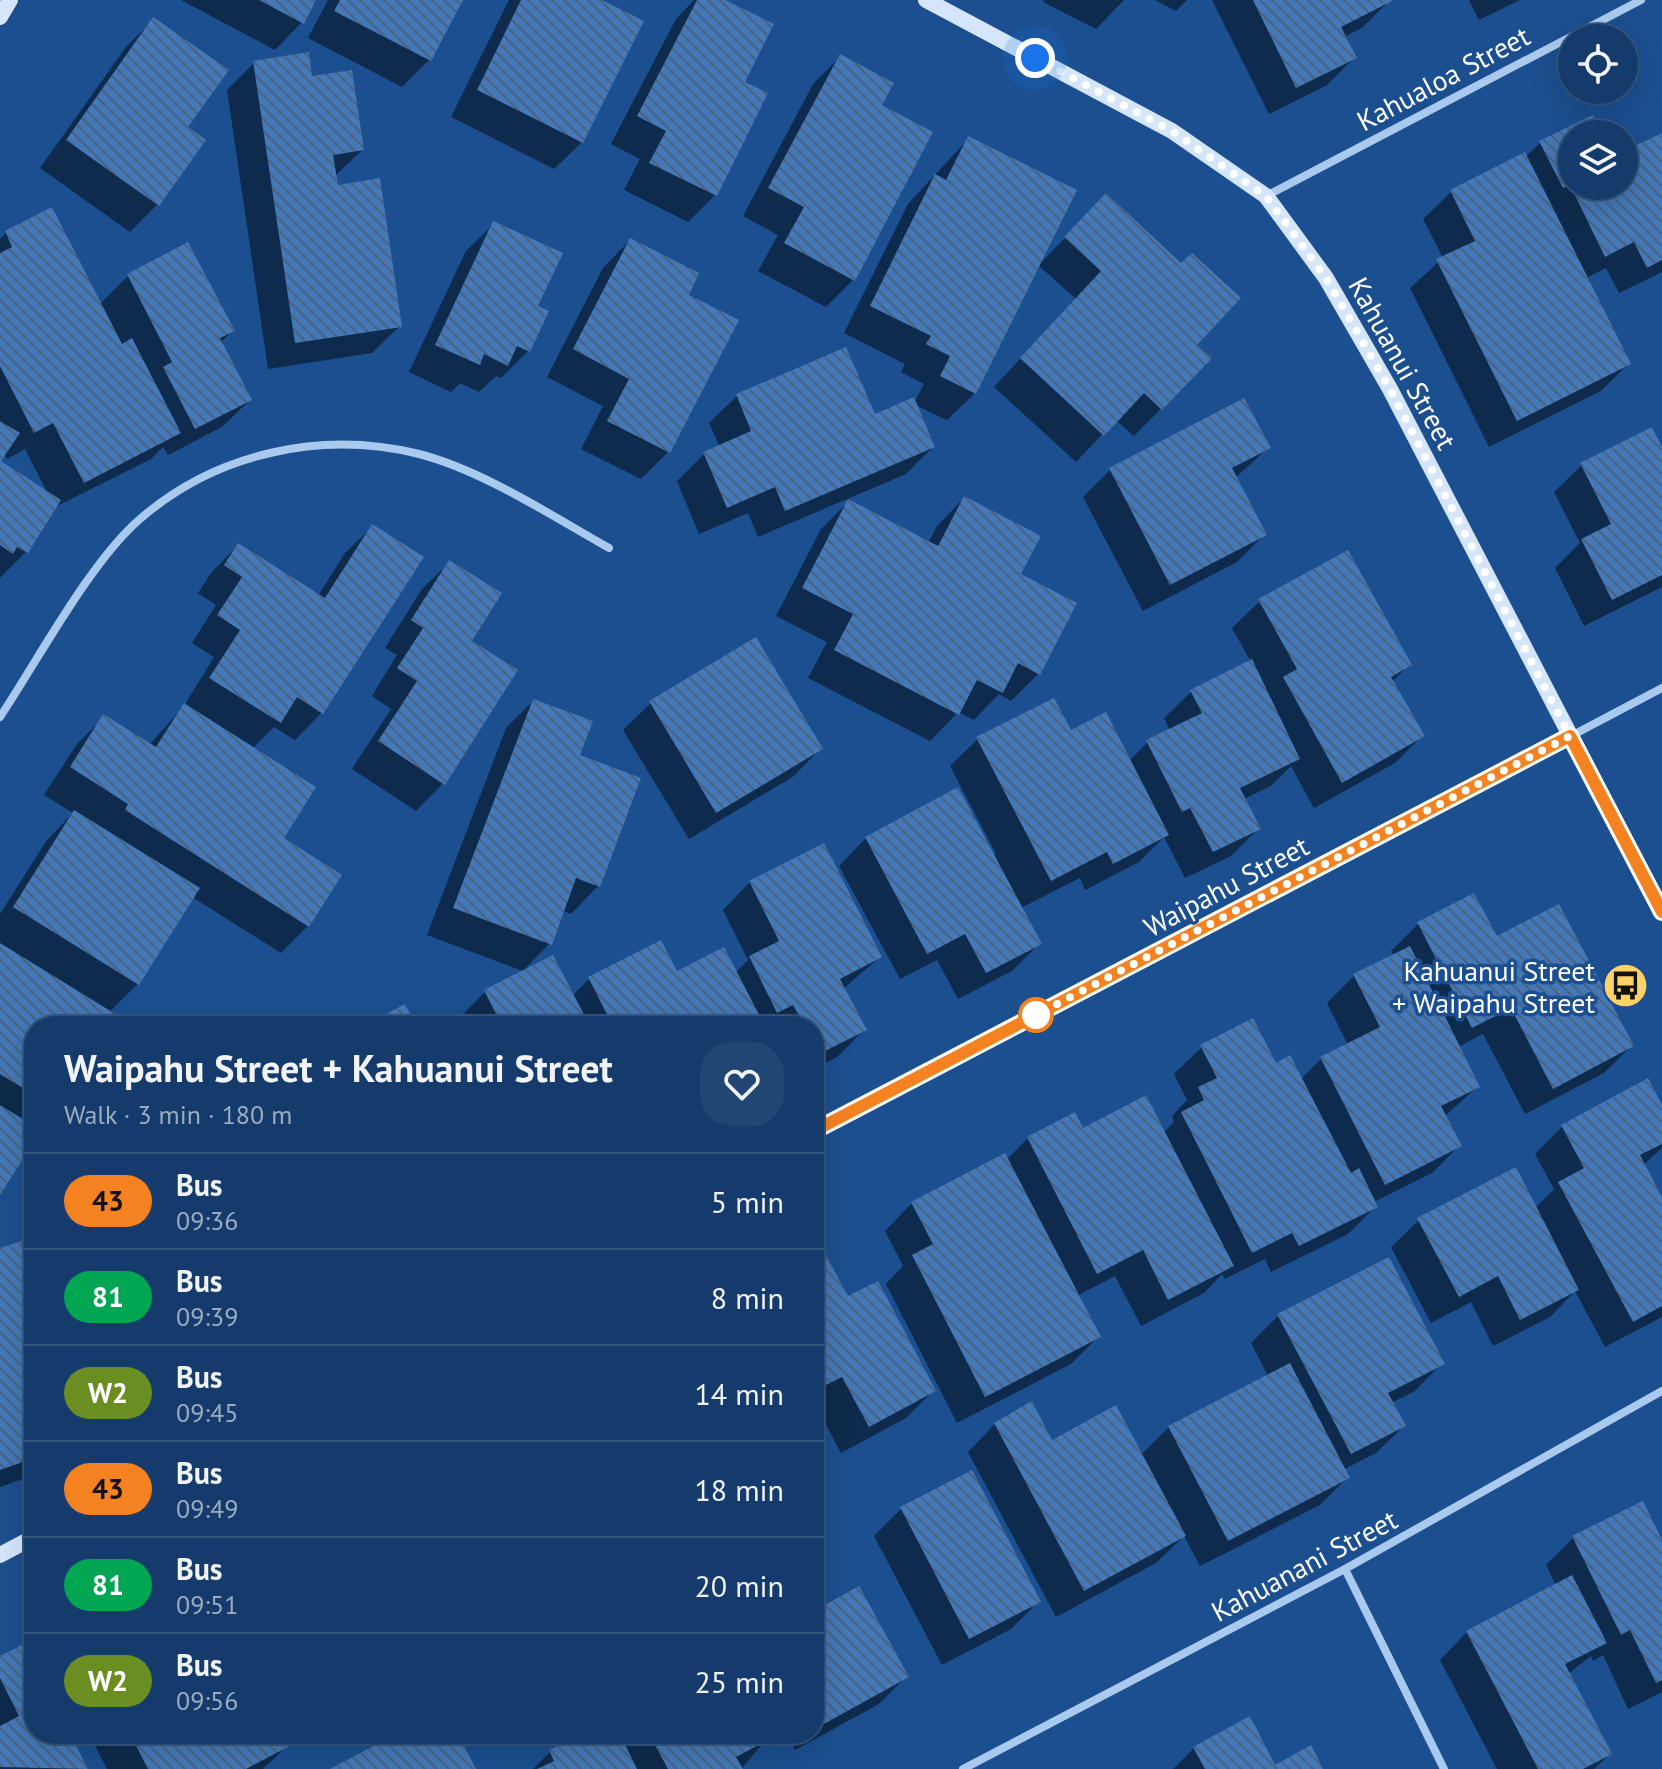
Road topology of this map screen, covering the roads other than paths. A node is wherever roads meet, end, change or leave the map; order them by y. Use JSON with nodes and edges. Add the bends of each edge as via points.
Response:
{"nodes":[{"id":1,"x":10,"y":0,"type":"edge"},
{"id":2,"x":926,"y":0,"type":"edge"},
{"id":3,"x":1641,"y":0,"type":"edge"},
{"id":4,"x":0,"y":17,"type":"edge"},
{"id":5,"x":1266,"y":196,"type":"junction"},
{"id":6,"x":609,"y":548,"type":"dead end"},
{"id":7,"x":1662,"y":688,"type":"edge"},
{"id":8,"x":0,"y":717,"type":"edge"},
{"id":9,"x":1570,"y":736,"type":"junction"},
{"id":10,"x":1662,"y":912,"type":"edge"},
{"id":11,"x":824,"y":1126,"type":"edge"},
{"id":12,"x":1662,"y":1391,"type":"edge"},
{"id":13,"x":24,"y":1542,"type":"edge"},
{"id":14,"x":0,"y":1555,"type":"edge"},
{"id":15,"x":1345,"y":1569,"type":"junction"},
{"id":16,"x":963,"y":1769,"type":"edge"},
{"id":17,"x":1444,"y":1769,"type":"edge"}],
"edges":[{"from":1,"to":4,"type":"street"},
{"from":2,"to":5,"type":"street","name":"Kahuanui Street","via":[[1172,131]]},
{"from":3,"to":5,"type":"street","name":"Kahualoa Street"},
{"from":5,"to":9,"type":"street","name":"Kahuanui Street","via":[[1326,278],[1390,389]]},
{"from":6,"to":8,"type":"street","via":[[506,490],[420,455],[357,445],[301,446],[242,459],[193,480],[139,520],[100,565]]},
{"from":7,"to":9,"type":"street","name":"Waipahu Street"},
{"from":9,"to":10,"type":"street","name":"Kahuanui Street"},
{"from":9,"to":11,"type":"street","name":"Waipahu Street"},
{"from":12,"to":15,"type":"street","name":"Kahuanani Street"},
{"from":13,"to":14,"type":"street"},
{"from":15,"to":16,"type":"street","name":"Kahuanani Street"},
{"from":15,"to":17,"type":"street"}]}
